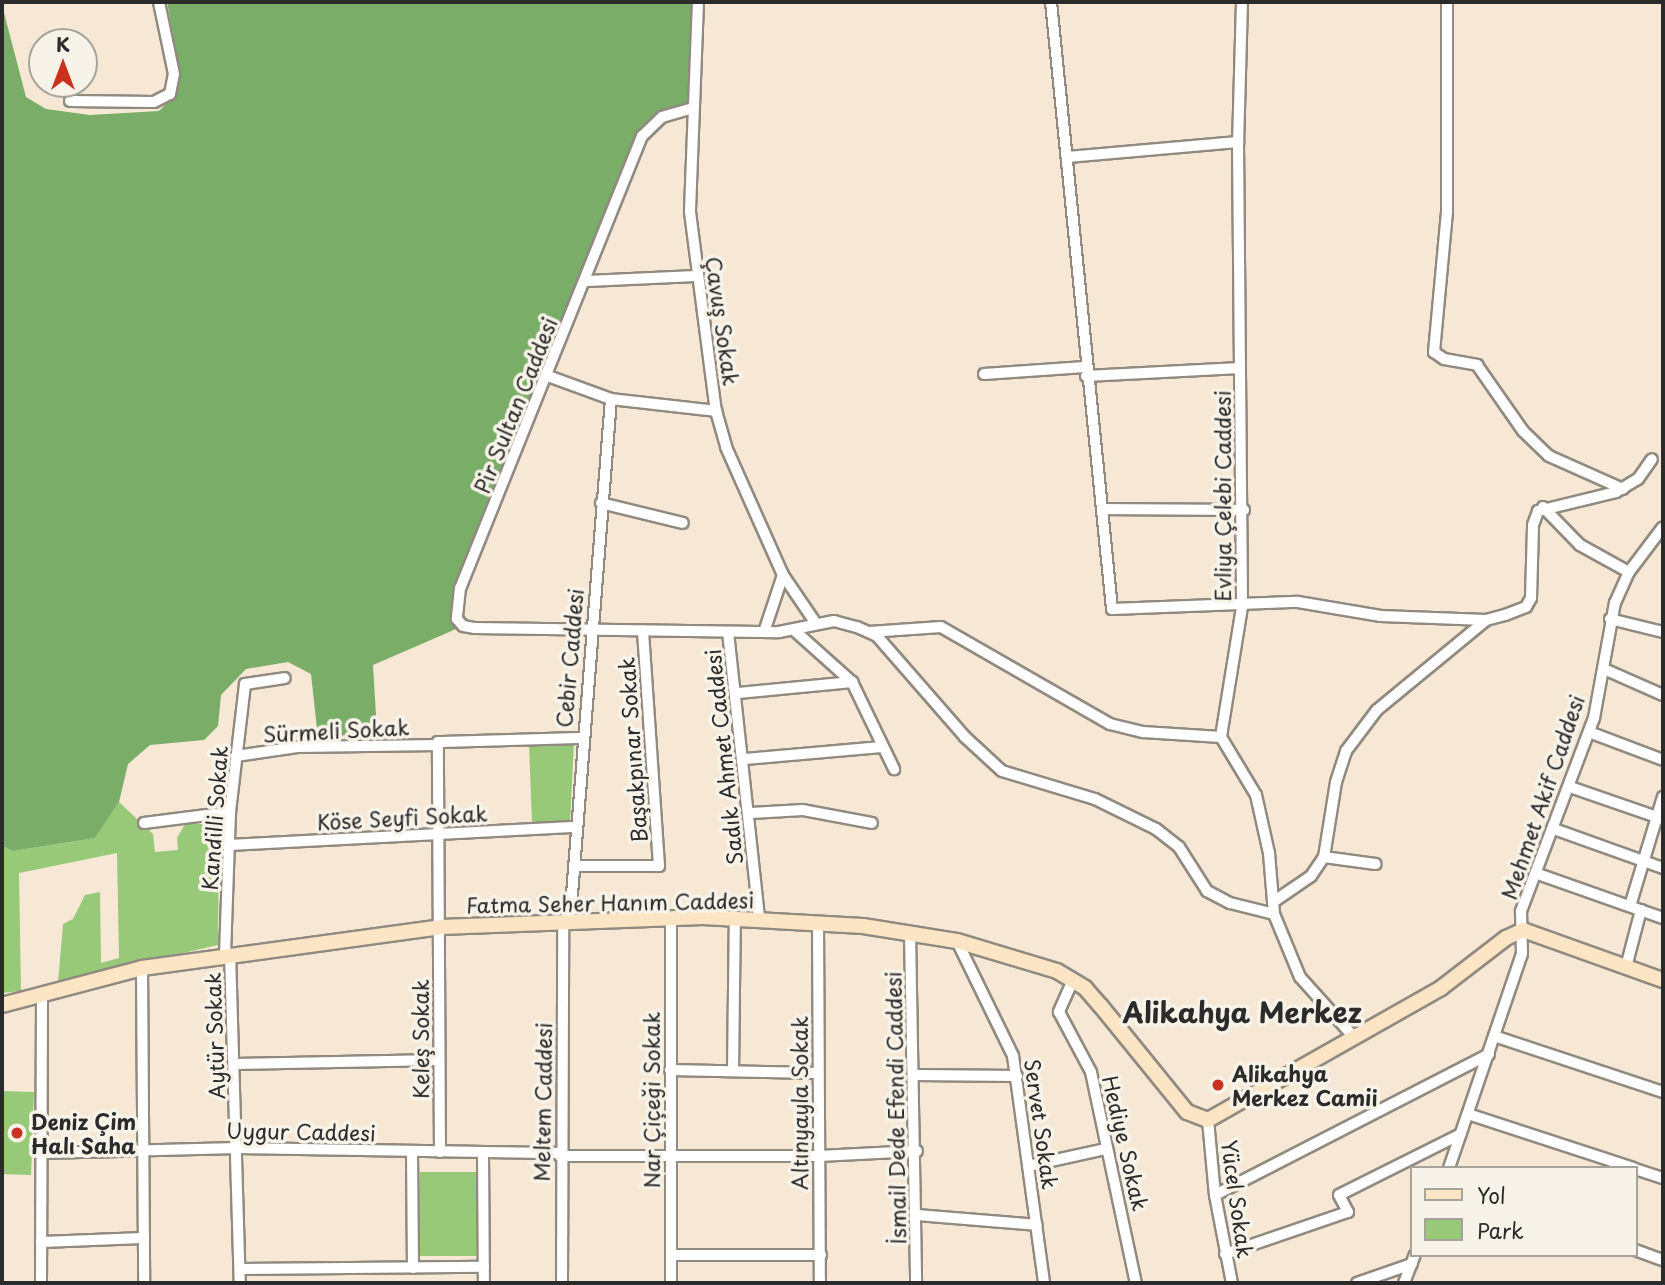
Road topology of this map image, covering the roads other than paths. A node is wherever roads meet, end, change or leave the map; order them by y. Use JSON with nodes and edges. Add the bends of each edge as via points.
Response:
{"nodes":[{"id":1,"x":159,"y":2,"type":"edge"},
{"id":2,"x":698,"y":2,"type":"edge"},
{"id":3,"x":1051,"y":2,"type":"edge"},
{"id":4,"x":1242,"y":2,"type":"edge"},
{"id":5,"x":1447,"y":2,"type":"edge"},
{"id":6,"x":70,"y":101,"type":"dead end"},
{"id":7,"x":694,"y":108,"type":"junction"},
{"id":8,"x":1238,"y":142,"type":"junction"},
{"id":9,"x":1067,"y":157,"type":"junction"},
{"id":10,"x":696,"y":276,"type":"junction"},
{"id":11,"x":587,"y":281,"type":"junction"},
{"id":12,"x":1240,"y":368,"type":"junction"},
{"id":13,"x":1086,"y":371,"type":"junction"},
{"id":14,"x":984,"y":374,"type":"dead end"},
{"id":15,"x":548,"y":376,"type":"junction"},
{"id":16,"x":611,"y":400,"type":"junction"},
{"id":17,"x":716,"y":411,"type":"junction"},
{"id":18,"x":1652,"y":459,"type":"dead end"},
{"id":19,"x":1623,"y":489,"type":"junction"},
{"id":20,"x":601,"y":503,"type":"junction"},
{"id":21,"x":1543,"y":507,"type":"junction"},
{"id":22,"x":1102,"y":509,"type":"junction"},
{"id":23,"x":1244,"y":510,"type":"junction"},
{"id":24,"x":683,"y":523,"type":"dead end"},
{"id":25,"x":1663,"y":527,"type":"edge"},
{"id":26,"x":1629,"y":572,"type":"junction"},
{"id":27,"x":783,"y":575,"type":"junction"},
{"id":28,"x":1242,"y":607,"type":"junction"},
{"id":29,"x":1610,"y":619,"type":"junction"},
{"id":30,"x":1486,"y":620,"type":"junction"},
{"id":31,"x":815,"y":622,"type":"junction"},
{"id":32,"x":590,"y":628,"type":"junction"},
{"id":33,"x":643,"y":631,"type":"junction"},
{"id":34,"x":795,"y":631,"type":"junction"},
{"id":35,"x":728,"y":632,"type":"junction"},
{"id":36,"x":764,"y":632,"type":"junction"},
{"id":37,"x":869,"y":632,"type":"junction"},
{"id":38,"x":1663,"y":632,"type":"edge"},
{"id":39,"x":1604,"y":669,"type":"junction"},
{"id":40,"x":285,"y":678,"type":"dead end"},
{"id":41,"x":852,"y":682,"type":"junction"},
{"id":42,"x":738,"y":693,"type":"junction"},
{"id":43,"x":1663,"y":695,"type":"edge"},
{"id":44,"x":1589,"y":732,"type":"junction"},
{"id":45,"x":1221,"y":737,"type":"junction"},
{"id":46,"x":582,"y":738,"type":"junction"},
{"id":47,"x":438,"y":744,"type":"junction"},
{"id":48,"x":881,"y":747,"type":"junction"},
{"id":49,"x":236,"y":756,"type":"junction"},
{"id":50,"x":745,"y":759,"type":"junction"},
{"id":51,"x":1663,"y":760,"type":"edge"},
{"id":52,"x":894,"y":769,"type":"dead end"},
{"id":53,"x":1570,"y":788,"type":"junction"},
{"id":54,"x":1663,"y":797,"type":"edge"},
{"id":55,"x":230,"y":812,"type":"junction"},
{"id":56,"x":751,"y":813,"type":"junction"},
{"id":57,"x":1660,"y":818,"type":"edge"},
{"id":58,"x":144,"y":823,"type":"dead end"},
{"id":59,"x":872,"y":823,"type":"dead end"},
{"id":60,"x":577,"y":827,"type":"junction"},
{"id":61,"x":1554,"y":830,"type":"junction"},
{"id":62,"x":436,"y":835,"type":"junction"},
{"id":63,"x":229,"y":845,"type":"junction"},
{"id":64,"x":1324,"y":857,"type":"junction"},
{"id":65,"x":1644,"y":862,"type":"junction"},
{"id":66,"x":1376,"y":864,"type":"dead end"},
{"id":67,"x":574,"y":866,"type":"junction"},
{"id":68,"x":1663,"y":868,"type":"edge"},
{"id":69,"x":1538,"y":874,"type":"junction"},
{"id":70,"x":1273,"y":902,"type":"junction"},
{"id":71,"x":1630,"y":906,"type":"junction"},
{"id":72,"x":1641,"y":910,"type":"junction"},
{"id":73,"x":1274,"y":915,"type":"junction"},
{"id":74,"x":671,"y":917,"type":"junction"},
{"id":75,"x":735,"y":918,"type":"junction"},
{"id":76,"x":1663,"y":918,"type":"edge"},
{"id":77,"x":759,"y":919,"type":"junction"},
{"id":78,"x":567,"y":920,"type":"junction"},
{"id":79,"x":818,"y":923,"type":"junction"},
{"id":80,"x":441,"y":927,"type":"junction"},
{"id":81,"x":1523,"y":930,"type":"junction"},
{"id":82,"x":910,"y":932,"type":"junction"},
{"id":83,"x":957,"y":941,"type":"junction"},
{"id":84,"x":228,"y":955,"type":"junction"},
{"id":85,"x":1626,"y":967,"type":"junction"},
{"id":86,"x":142,"y":968,"type":"junction"},
{"id":87,"x":1073,"y":980,"type":"junction"},
{"id":88,"x":1663,"y":980,"type":"edge"},
{"id":89,"x":42,"y":998,"type":"junction"},
{"id":90,"x":2,"y":1005,"type":"edge"},
{"id":91,"x":1353,"y":1036,"type":"junction"},
{"id":92,"x":1494,"y":1036,"type":"junction"},
{"id":93,"x":1489,"y":1054,"type":"junction"},
{"id":94,"x":439,"y":1060,"type":"junction"},
{"id":95,"x":235,"y":1064,"type":"junction"},
{"id":96,"x":670,"y":1070,"type":"junction"},
{"id":97,"x":733,"y":1071,"type":"junction"},
{"id":98,"x":818,"y":1073,"type":"junction"},
{"id":99,"x":915,"y":1075,"type":"junction"},
{"id":100,"x":1017,"y":1076,"type":"junction"},
{"id":101,"x":1663,"y":1092,"type":"edge"},
{"id":102,"x":1468,"y":1114,"type":"junction"},
{"id":103,"x":1208,"y":1121,"type":"junction"},
{"id":104,"x":1461,"y":1133,"type":"junction"},
{"id":105,"x":237,"y":1148,"type":"junction"},
{"id":106,"x":1106,"y":1149,"type":"junction"},
{"id":107,"x":917,"y":1151,"type":"junction"},
{"id":108,"x":412,"y":1152,"type":"junction"},
{"id":109,"x":440,"y":1152,"type":"junction"},
{"id":110,"x":483,"y":1152,"type":"junction"},
{"id":111,"x":42,"y":1153,"type":"junction"},
{"id":112,"x":142,"y":1154,"type":"junction"},
{"id":113,"x":560,"y":1154,"type":"junction"},
{"id":114,"x":671,"y":1155,"type":"junction"},
{"id":115,"x":819,"y":1156,"type":"junction"},
{"id":116,"x":1450,"y":1166,"type":"edge"},
{"id":117,"x":1628,"y":1166,"type":"edge"},
{"id":118,"x":1028,"y":1167,"type":"junction"},
{"id":119,"x":1637,"y":1169,"type":"edge"},
{"id":120,"x":1663,"y":1178,"type":"edge"},
{"id":121,"x":1215,"y":1195,"type":"junction"},
{"id":122,"x":916,"y":1215,"type":"junction"},
{"id":123,"x":1037,"y":1225,"type":"junction"},
{"id":124,"x":144,"y":1238,"type":"junction"},
{"id":125,"x":41,"y":1242,"type":"junction"},
{"id":126,"x":1637,"y":1251,"type":"edge"},
{"id":127,"x":1225,"y":1254,"type":"junction"},
{"id":128,"x":671,"y":1255,"type":"junction"},
{"id":129,"x":821,"y":1255,"type":"junction"},
{"id":130,"x":1413,"y":1259,"type":"edge"},
{"id":131,"x":1663,"y":1260,"type":"edge"},
{"id":132,"x":484,"y":1267,"type":"junction"},
{"id":133,"x":413,"y":1268,"type":"junction"},
{"id":134,"x":240,"y":1269,"type":"junction"},
{"id":135,"x":41,"y":1283,"type":"edge"},
{"id":136,"x":144,"y":1283,"type":"edge"},
{"id":137,"x":240,"y":1283,"type":"edge"},
{"id":138,"x":484,"y":1283,"type":"edge"},
{"id":139,"x":562,"y":1283,"type":"edge"},
{"id":140,"x":671,"y":1283,"type":"edge"},
{"id":141,"x":820,"y":1283,"type":"edge"},
{"id":142,"x":916,"y":1283,"type":"edge"},
{"id":143,"x":1044,"y":1283,"type":"edge"},
{"id":144,"x":1136,"y":1283,"type":"edge"},
{"id":145,"x":1232,"y":1283,"type":"edge"},
{"id":146,"x":1357,"y":1283,"type":"edge"},
{"id":147,"x":1405,"y":1283,"type":"edge"}],
"edges":[{"from":1,"to":6,"type":"street","via":[[174,74],[170,94],[154,103]]},
{"from":2,"to":7,"type":"street","name":"Çavuş Sokak"},
{"from":3,"to":9,"type":"street"},
{"from":4,"to":8,"type":"street","name":"Evliya Çelebi Caddesi"},
{"from":5,"to":19,"type":"street","via":[[1447,212],[1434,352],[1444,359],[1477,365],[1523,431],[1549,456]]},
{"from":7,"to":10,"type":"street","name":"Çavuş Sokak","via":[[690,212]]},
{"from":7,"to":11,"type":"street","name":"Pir Sultan Caddesi","via":[[662,117],[642,136]]},
{"from":8,"to":9,"type":"street"},
{"from":8,"to":12,"type":"street","name":"Evliya Çelebi Caddesi"},
{"from":9,"to":13,"type":"street"},
{"from":10,"to":11,"type":"street"},
{"from":10,"to":17,"type":"street","name":"Çavuş Sokak"},
{"from":11,"to":15,"type":"street","name":"Pir Sultan Caddesi"},
{"from":12,"to":13,"type":"street"},
{"from":12,"to":23,"type":"street","name":"Evliya Çelebi Caddesi"},
{"from":13,"to":14,"type":"street"},
{"from":13,"to":22,"type":"street"},
{"from":15,"to":16,"type":"street"},
{"from":15,"to":32,"type":"street","name":"Pir Sultan Caddesi","via":[[460,588],[457,619],[474,628]]},
{"from":16,"to":17,"type":"street"},
{"from":16,"to":20,"type":"street","name":"Cebir Caddesi"},
{"from":17,"to":27,"type":"street","name":"Çavuş Sokak","via":[[726,446]]},
{"from":18,"to":19,"type":"street","via":[[1638,479]]},
{"from":19,"to":21,"type":"street"},
{"from":20,"to":24,"type":"street"},
{"from":20,"to":32,"type":"street","name":"Cebir Caddesi"},
{"from":21,"to":26,"type":"street","via":[[1580,545]]},
{"from":21,"to":30,"type":"street","via":[[1532,525],[1530,603]]},
{"from":22,"to":23,"type":"street"},
{"from":22,"to":28,"type":"street","via":[[1112,609]]},
{"from":23,"to":28,"type":"street","name":"Evliya Çelebi Caddesi"},
{"from":25,"to":26,"type":"street","name":"Mehmet Akif Caddesi"},
{"from":26,"to":29,"type":"street","name":"Mehmet Akif Caddesi"},
{"from":27,"to":31,"type":"street","name":"Çavuş Sokak"},
{"from":27,"to":36,"type":"street"},
{"from":28,"to":30,"type":"street","via":[[1312,603],[1381,617]]},
{"from":28,"to":45,"type":"street","name":"Evliya Çelebi Caddesi"},
{"from":29,"to":38,"type":"street"},
{"from":29,"to":39,"type":"street","name":"Mehmet Akif Caddesi"},
{"from":30,"to":64,"type":"street","via":[[1377,709],[1346,751]]},
{"from":31,"to":34,"type":"street"},
{"from":31,"to":37,"type":"street","via":[[843,622]]},
{"from":32,"to":33,"type":"street"},
{"from":32,"to":46,"type":"street","name":"Cebir Caddesi"},
{"from":33,"to":35,"type":"street"},
{"from":33,"to":67,"type":"street","name":"Başakpınar Sokak","via":[[659,866]]},
{"from":34,"to":36,"type":"street"},
{"from":34,"to":41,"type":"street"},
{"from":35,"to":36,"type":"street"},
{"from":35,"to":42,"type":"street","name":"Sadık Ahmet Caddesi"},
{"from":37,"to":45,"type":"street","via":[[941,626],[1110,724],[1143,732]]},
{"from":37,"to":73,"type":"street","via":[[1002,771],[1095,799],[1156,830],[1179,847],[1207,891],[1230,903]]},
{"from":39,"to":43,"type":"street"},
{"from":39,"to":44,"type":"street","name":"Mehmet Akif Caddesi"},
{"from":40,"to":49,"type":"street","name":"Kandilli Sokak","via":[[245,684]]},
{"from":41,"to":42,"type":"street"},
{"from":41,"to":48,"type":"street"},
{"from":42,"to":50,"type":"street","name":"Sadık Ahmet Caddesi"},
{"from":44,"to":51,"type":"street"},
{"from":44,"to":53,"type":"street","name":"Mehmet Akif Caddesi"},
{"from":45,"to":70,"type":"street","via":[[1256,795]]},
{"from":46,"to":47,"type":"street","name":"Sürmeli Sokak"},
{"from":46,"to":60,"type":"street","name":"Cebir Caddesi"},
{"from":47,"to":49,"type":"street","name":"Sürmeli Sokak","via":[[297,747]]},
{"from":47,"to":62,"type":"street","name":"Keleş Sokak"},
{"from":48,"to":50,"type":"street"},
{"from":48,"to":52,"type":"street"},
{"from":49,"to":55,"type":"street","name":"Kandilli Sokak"},
{"from":50,"to":56,"type":"street","name":"Sadık Ahmet Caddesi"},
{"from":53,"to":57,"type":"street"},
{"from":53,"to":61,"type":"street","name":"Mehmet Akif Caddesi"},
{"from":54,"to":57,"type":"street"},
{"from":55,"to":58,"type":"street"},
{"from":55,"to":63,"type":"street","name":"Kandilli Sokak"},
{"from":56,"to":59,"type":"street","via":[[815,811]]},
{"from":56,"to":77,"type":"street","name":"Sadık Ahmet Caddesi"},
{"from":57,"to":65,"type":"street"},
{"from":60,"to":62,"type":"street","name":"Köse Seyfi Sokak"},
{"from":60,"to":67,"type":"street","name":"Cebir Caddesi"},
{"from":61,"to":65,"type":"street"},
{"from":61,"to":69,"type":"street","name":"Mehmet Akif Caddesi"},
{"from":62,"to":63,"type":"street","name":"Köse Seyfi Sokak"},
{"from":62,"to":80,"type":"street","name":"Keleş Sokak"},
{"from":63,"to":84,"type":"street","name":"Kandilli Sokak"},
{"from":64,"to":66,"type":"street"},
{"from":64,"to":70,"type":"street","via":[[1311,876]]},
{"from":65,"to":68,"type":"street"},
{"from":65,"to":71,"type":"street"},
{"from":67,"to":78,"type":"street","name":"Cebir Caddesi"},
{"from":69,"to":71,"type":"street"},
{"from":69,"to":81,"type":"street","name":"Mehmet Akif Caddesi","via":[[1521,911]]},
{"from":70,"to":73,"type":"street"},
{"from":71,"to":72,"type":"street"},
{"from":72,"to":76,"type":"street"},
{"from":72,"to":85,"type":"street"},
{"from":73,"to":91,"type":"street","via":[[1300,977]]},
{"from":74,"to":75,"type":"street","name":"Fatma Seher Hanım Caddesi"},
{"from":74,"to":78,"type":"street","name":"Fatma Seher Hanım Caddesi"},
{"from":74,"to":96,"type":"street","name":"Nar Çiçeği Sokak"},
{"from":75,"to":77,"type":"street","name":"Fatma Seher Hanım Caddesi"},
{"from":75,"to":97,"type":"street"},
{"from":77,"to":79,"type":"street","name":"Fatma Seher Hanım Caddesi"},
{"from":78,"to":80,"type":"street","name":"Fatma Seher Hanım Caddesi"},
{"from":78,"to":113,"type":"street","name":"Meltem Caddesi"},
{"from":79,"to":82,"type":"street","name":"Fatma Seher Hanım Caddesi"},
{"from":79,"to":98,"type":"street","name":"Altınyayla Sokak"},
{"from":80,"to":84,"type":"street","name":"Fatma Seher Hanım Caddesi"},
{"from":80,"to":94,"type":"street","name":"Keleş Sokak"},
{"from":81,"to":85,"type":"street"},
{"from":81,"to":91,"type":"street","via":[[1441,988]]},
{"from":81,"to":92,"type":"street","name":"Mehmet Akif Caddesi","via":[[1522,954]]},
{"from":82,"to":83,"type":"street","name":"Fatma Seher Hanım Caddesi"},
{"from":82,"to":99,"type":"street","name":"İsmail Dede Efendi Caddesi"},
{"from":83,"to":87,"type":"street","name":"Fatma Seher Hanım Caddesi","via":[[1040,965]]},
{"from":83,"to":100,"type":"street","name":"Servet Sokak","via":[[1009,1045]]},
{"from":84,"to":86,"type":"street","name":"Fatma Seher Hanım Caddesi"},
{"from":84,"to":95,"type":"street","name":"Aytür Sokak"},
{"from":85,"to":88,"type":"street"},
{"from":86,"to":89,"type":"street","name":"Fatma Seher Hanım Caddesi","via":[[79,983]]},
{"from":86,"to":112,"type":"street"},
{"from":87,"to":103,"type":"street","name":"Fatma Seher Hanım Caddesi","via":[[1126,1034],[1187,1112]]},
{"from":87,"to":106,"type":"street","name":"Hediye Sokak","via":[[1059,1012],[1091,1072]]},
{"from":89,"to":90,"type":"street","name":"Fatma Seher Hanım Caddesi"},
{"from":89,"to":111,"type":"street"},
{"from":91,"to":103,"type":"street"},
{"from":92,"to":93,"type":"street","name":"Mehmet Akif Caddesi"},
{"from":92,"to":101,"type":"street"},
{"from":93,"to":102,"type":"street","name":"Mehmet Akif Caddesi"},
{"from":93,"to":121,"type":"street"},
{"from":94,"to":95,"type":"street"},
{"from":94,"to":109,"type":"street","name":"Keleş Sokak"},
{"from":95,"to":105,"type":"street","name":"Aytür Sokak"},
{"from":96,"to":97,"type":"street"},
{"from":96,"to":114,"type":"street","name":"Nar Çiçeği Sokak"},
{"from":97,"to":98,"type":"street"},
{"from":98,"to":115,"type":"street","name":"Altınyayla Sokak"},
{"from":99,"to":100,"type":"street"},
{"from":99,"to":107,"type":"street","name":"İsmail Dede Efendi Caddesi"},
{"from":100,"to":118,"type":"street","name":"Servet Sokak"},
{"from":102,"to":104,"type":"street","name":"Mehmet Akif Caddesi"},
{"from":102,"to":117,"type":"street"},
{"from":103,"to":121,"type":"street","name":"Yücel Sokak"},
{"from":104,"to":116,"type":"street","name":"Mehmet Akif Caddesi"},
{"from":104,"to":127,"type":"street","via":[[1339,1195],[1348,1212]]},
{"from":105,"to":108,"type":"street","name":"Uygur Caddesi"},
{"from":105,"to":112,"type":"street","name":"Uygur Caddesi"},
{"from":105,"to":134,"type":"street","name":"Aytür Sokak"},
{"from":106,"to":118,"type":"street"},
{"from":106,"to":144,"type":"street","name":"Hediye Sokak"},
{"from":107,"to":115,"type":"street","name":"Uygur Caddesi"},
{"from":107,"to":122,"type":"street","name":"İsmail Dede Efendi Caddesi"},
{"from":108,"to":109,"type":"street","name":"Uygur Caddesi"},
{"from":108,"to":133,"type":"street"},
{"from":109,"to":110,"type":"street","name":"Uygur Caddesi"},
{"from":110,"to":113,"type":"street","name":"Uygur Caddesi"},
{"from":110,"to":132,"type":"street"},
{"from":111,"to":112,"type":"street","name":"Uygur Caddesi"},
{"from":111,"to":125,"type":"street"},
{"from":112,"to":124,"type":"street"},
{"from":113,"to":114,"type":"street","name":"Uygur Caddesi"},
{"from":113,"to":139,"type":"street","name":"Meltem Caddesi"},
{"from":114,"to":115,"type":"street","name":"Uygur Caddesi"},
{"from":114,"to":128,"type":"street","name":"Nar Çiçeği Sokak"},
{"from":115,"to":129,"type":"street","name":"Altınyayla Sokak"},
{"from":118,"to":123,"type":"street","name":"Servet Sokak"},
{"from":119,"to":120,"type":"street"},
{"from":121,"to":127,"type":"street","name":"Yücel Sokak"},
{"from":122,"to":123,"type":"street"},
{"from":122,"to":142,"type":"street","name":"İsmail Dede Efendi Caddesi"},
{"from":123,"to":143,"type":"street","name":"Servet Sokak"},
{"from":124,"to":125,"type":"street"},
{"from":124,"to":136,"type":"street"},
{"from":125,"to":135,"type":"street"},
{"from":126,"to":131,"type":"street"},
{"from":127,"to":145,"type":"street","name":"Yücel Sokak"},
{"from":128,"to":129,"type":"street"},
{"from":128,"to":140,"type":"street","name":"Nar Çiçeği Sokak"},
{"from":129,"to":141,"type":"street","name":"Altınyayla Sokak"},
{"from":130,"to":146,"type":"street"},
{"from":130,"to":147,"type":"street"},
{"from":132,"to":133,"type":"street"},
{"from":132,"to":138,"type":"street"},
{"from":133,"to":134,"type":"street"},
{"from":134,"to":137,"type":"street","name":"Aytür Sokak"}]}
